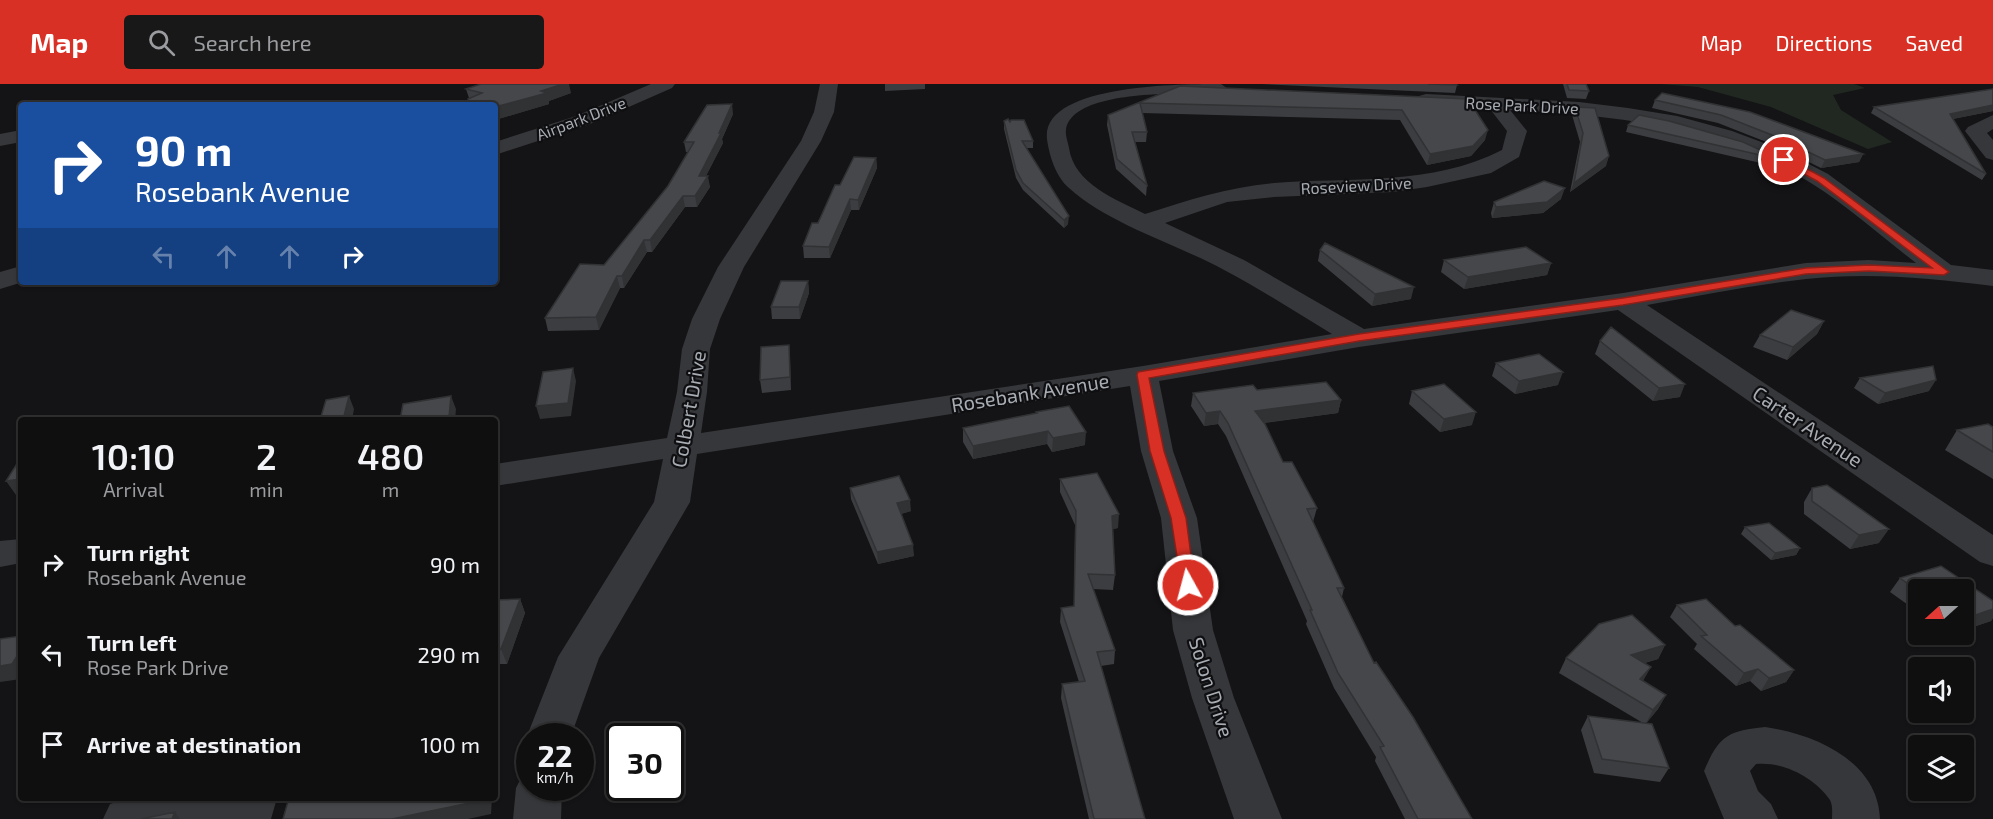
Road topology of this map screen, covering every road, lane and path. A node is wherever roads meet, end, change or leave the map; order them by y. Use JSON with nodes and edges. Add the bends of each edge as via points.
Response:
{"nodes":[{"id":1,"x":666,"y":84,"type":"edge"},
{"id":2,"x":829,"y":84,"type":"edge"},
{"id":3,"x":1236,"y":90,"type":"edge"},
{"id":4,"x":1401,"y":99,"type":"edge"},
{"id":5,"x":1496,"y":104,"type":"junction"},
{"id":6,"x":1993,"y":122,"type":"edge"},
{"id":7,"x":18,"y":137,"type":"edge"},
{"id":8,"x":0,"y":140,"type":"edge"},
{"id":9,"x":498,"y":148,"type":"edge"},
{"id":10,"x":1993,"y":154,"type":"edge"},
{"id":11,"x":1143,"y":222,"type":"junction"},
{"id":12,"x":18,"y":267,"type":"edge"},
{"id":13,"x":0,"y":269,"type":"edge"},
{"id":14,"x":1944,"y":272,"type":"junction"},
{"id":15,"x":18,"y":275,"type":"edge"},
{"id":16,"x":1993,"y":278,"type":"edge"},
{"id":17,"x":0,"y":281,"type":"edge"},
{"id":18,"x":1623,"y":302,"type":"junction"},
{"id":19,"x":1359,"y":338,"type":"junction"},
{"id":20,"x":1143,"y":375,"type":"junction"},
{"id":21,"x":682,"y":445,"type":"junction"},
{"id":22,"x":498,"y":475,"type":"edge"},
{"id":23,"x":18,"y":551,"type":"edge"},
{"id":24,"x":1993,"y":553,"type":"edge"},
{"id":25,"x":0,"y":554,"type":"edge"},
{"id":26,"x":554,"y":723,"type":"edge"},
{"id":27,"x":216,"y":801,"type":"edge"},
{"id":28,"x":253,"y":801,"type":"edge"},
{"id":29,"x":538,"y":801,"type":"edge"},
{"id":30,"x":127,"y":819,"type":"edge"},
{"id":31,"x":247,"y":819,"type":"edge"},
{"id":32,"x":537,"y":819,"type":"edge"},
{"id":33,"x":1258,"y":819,"type":"edge"},
{"id":34,"x":1754,"y":819,"type":"edge"},
{"id":35,"x":1856,"y":819,"type":"edge"}],
"edges":[{"from":1,"to":9,"type":"street","name":"Airpark Drive","via":[[583,120]]},
{"from":2,"to":21,"type":"street","name":"Colbert Drive","via":[[824,112],[811,141],[731,267],[706,319],[696,349]]},
{"from":3,"to":11,"type":"street","via":[[1144,90],[1097,98],[1068,111],[1056,129],[1059,154],[1075,182],[1102,202]]},
{"from":4,"to":5,"type":"street","name":"Rose Park Drive"},
{"from":5,"to":11,"type":"street","name":"Roseview Drive","via":[[1517,131],[1512,153],[1483,168],[1393,185],[1224,196]]},
{"from":5,"to":14,"type":"street","name":"Rose Park Drive","via":[[1598,108],[1710,129],[1766,151],[1821,180]]},
{"from":6,"to":10,"type":"street","via":[[1975,131]]},
{"from":7,"to":8,"type":"street"},
{"from":11,"to":19,"type":"street","via":[[1235,265]]},
{"from":12,"to":13,"type":"street"},
{"from":14,"to":16,"type":"street","name":"Rosebank Avenue"},
{"from":14,"to":18,"type":"street","name":"Rosebank Avenue","via":[[1869,268],[1806,271]]},
{"from":15,"to":17,"type":"street"},
{"from":18,"to":19,"type":"street","name":"Rosebank Avenue"},
{"from":18,"to":24,"type":"street","name":"Carter Avenue"},
{"from":19,"to":20,"type":"street","name":"Rosebank Avenue"},
{"from":20,"to":21,"type":"street","name":"Rosebank Avenue"},
{"from":20,"to":33,"type":"street","name":"Solon Drive","via":[[1157,451],[1179,518],[1194,630],[1213,698]]},
{"from":21,"to":22,"type":"street","name":"Rosebank Avenue"},
{"from":21,"to":26,"type":"street","name":"Colbert Drive","via":[[672,502],[579,657]]},
{"from":23,"to":25,"type":"street"},
{"from":27,"to":30,"type":"street"},
{"from":28,"to":31,"type":"street"},
{"from":29,"to":32,"type":"street"},
{"from":34,"to":35,"type":"street","via":[[1740,804],[1727,771],[1734,755],[1751,747],[1772,746],[1798,752],[1842,782],[1854,800]]}]}
